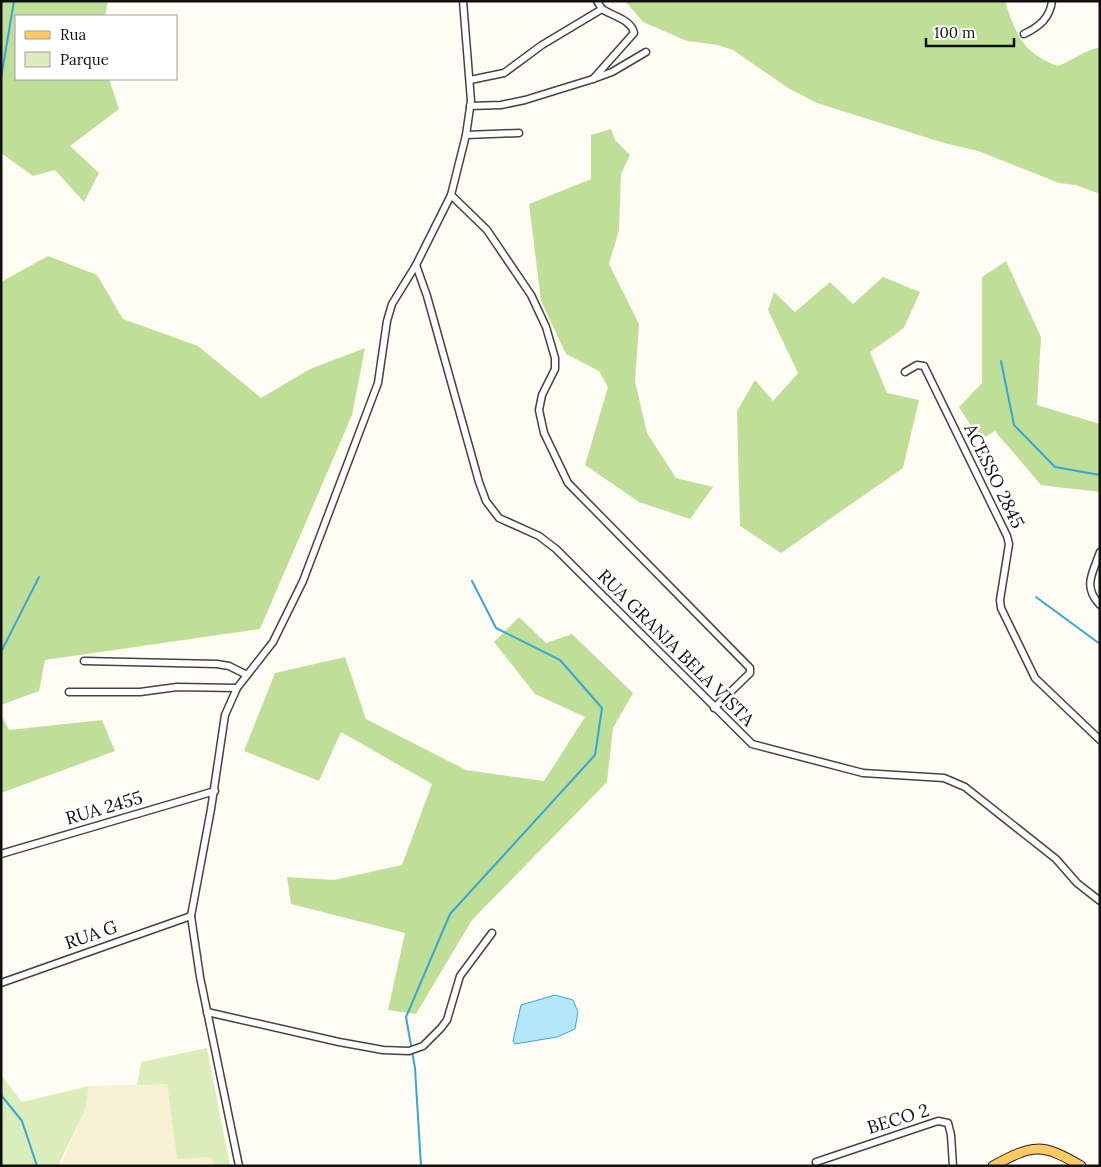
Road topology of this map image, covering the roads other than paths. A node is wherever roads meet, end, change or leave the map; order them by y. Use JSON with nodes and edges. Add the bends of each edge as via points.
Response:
{"nodes":[{"id":1,"x":463,"y":1,"type":"edge"},
{"id":2,"x":597,"y":1,"type":"edge"},
{"id":3,"x":1052,"y":1,"type":"edge"},
{"id":4,"x":602,"y":9,"type":"junction"},
{"id":5,"x":1024,"y":34,"type":"dead end"},
{"id":6,"x":646,"y":52,"type":"dead end"},
{"id":7,"x":593,"y":79,"type":"junction"},
{"id":8,"x":470,"y":80,"type":"junction"},
{"id":9,"x":470,"y":106,"type":"junction"},
{"id":10,"x":519,"y":133,"type":"dead end"},
{"id":11,"x":466,"y":135,"type":"junction"},
{"id":12,"x":451,"y":195,"type":"junction"},
{"id":13,"x":416,"y":265,"type":"junction"},
{"id":14,"x":905,"y":372,"type":"dead end"},
{"id":15,"x":1100,"y":552,"type":"edge"},
{"id":16,"x":1100,"y":604,"type":"edge"},
{"id":17,"x":84,"y":661,"type":"dead end"},
{"id":18,"x":247,"y":676,"type":"junction"},
{"id":19,"x":237,"y":688,"type":"junction"},
{"id":20,"x":69,"y":692,"type":"dead end"},
{"id":21,"x":714,"y":708,"type":"junction"},
{"id":22,"x":1100,"y":740,"type":"edge"},
{"id":23,"x":215,"y":791,"type":"junction"},
{"id":24,"x":1,"y":854,"type":"edge"},
{"id":25,"x":1100,"y":901,"type":"edge"},
{"id":26,"x":191,"y":916,"type":"junction"},
{"id":27,"x":492,"y":933,"type":"dead end"},
{"id":28,"x":1,"y":983,"type":"edge"},
{"id":29,"x":207,"y":1012,"type":"junction"},
{"id":30,"x":816,"y":1162,"type":"dead end"},
{"id":31,"x":239,"y":1166,"type":"edge"},
{"id":32,"x":953,"y":1166,"type":"edge"},
{"id":33,"x":993,"y":1166,"type":"edge"},
{"id":34,"x":1082,"y":1166,"type":"edge"}],
"edges":[{"from":1,"to":8,"type":"street"},
{"from":2,"to":4,"type":"street"},
{"from":3,"to":5,"type":"street","via":[[1043,22]]},
{"from":4,"to":7,"type":"street","via":[[628,23],[634,33]]},
{"from":4,"to":8,"type":"street","via":[[542,45],[504,73]]},
{"from":6,"to":7,"type":"street"},
{"from":7,"to":9,"type":"street","via":[[525,100]]},
{"from":8,"to":9,"type":"street"},
{"from":9,"to":11,"type":"street"},
{"from":10,"to":11,"type":"street"},
{"from":11,"to":12,"type":"street"},
{"from":12,"to":13,"type":"street"},
{"from":12,"to":21,"type":"street","via":[[487,230],[531,295],[546,327],[555,369],[542,395],[539,410],[544,433],[568,483],[750,668],[750,673]]},
{"from":13,"to":18,"type":"street","via":[[392,304],[378,383],[303,581],[273,642]]},
{"from":13,"to":21,"type":"street","name":"RUA GRANJA BELA VISTA","via":[[428,296],[479,482],[492,511],[556,549]]},
{"from":14,"to":22,"type":"street","name":"ACESSO 2845","via":[[917,365],[924,366],[1007,536],[1010,544],[1000,600],[1035,678]]},
{"from":15,"to":16,"type":"street","via":[[1089,583]]},
{"from":17,"to":18,"type":"street","via":[[217,664],[230,666]]},
{"from":18,"to":19,"type":"street"},
{"from":19,"to":20,"type":"street"},
{"from":19,"to":23,"type":"street","via":[[225,715]]},
{"from":21,"to":25,"type":"street","name":"RUA GRANJA BELA VISTA","via":[[745,740],[758,747],[863,773],[944,778],[965,787],[1056,859],[1077,883]]},
{"from":23,"to":24,"type":"street","name":"RUA 2455"},
{"from":23,"to":26,"type":"street"},
{"from":26,"to":28,"type":"street","name":"RUA G"},
{"from":26,"to":29,"type":"street"},
{"from":27,"to":29,"type":"street","via":[[460,976],[447,1020],[423,1046],[409,1051],[339,1042]]},
{"from":29,"to":31,"type":"street"},
{"from":30,"to":32,"type":"street","name":"BECO 2","via":[[938,1121],[948,1123]]},
{"from":33,"to":34,"type":"main road","via":[[1023,1151],[1042,1148]]}]}
